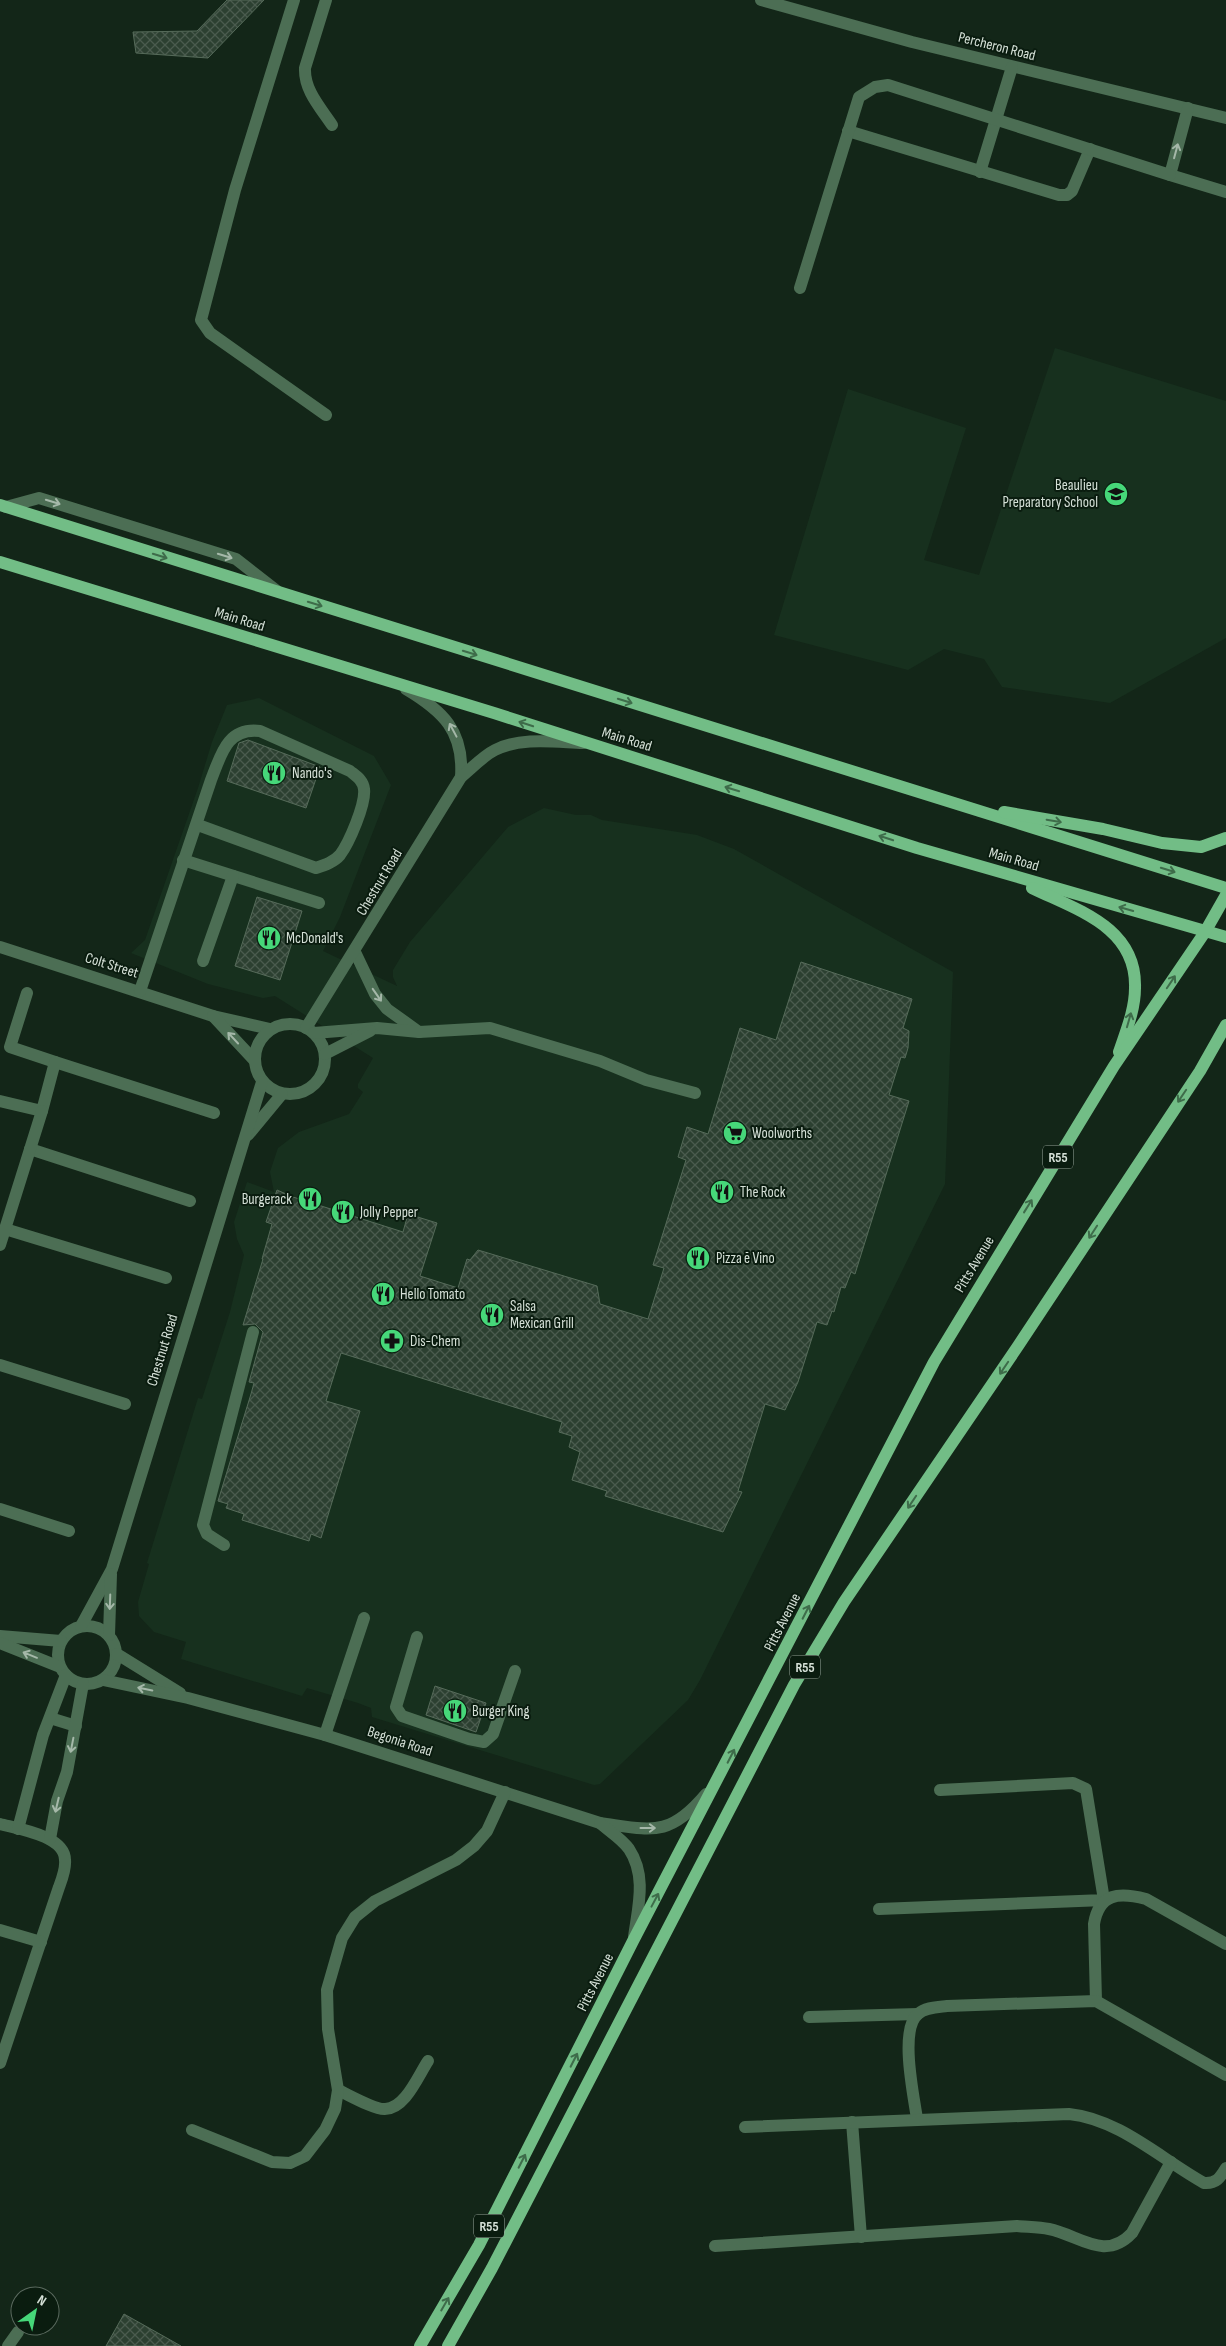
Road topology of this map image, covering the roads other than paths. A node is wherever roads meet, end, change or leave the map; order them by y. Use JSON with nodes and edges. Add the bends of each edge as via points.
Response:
{"nodes":[{"id":1,"x":294,"y":0,"type":"edge"},
{"id":2,"x":326,"y":0,"type":"edge"},
{"id":3,"x":761,"y":0,"type":"edge"},
{"id":4,"x":1012,"y":67,"type":"junction"},
{"id":5,"x":1188,"y":108,"type":"junction"},
{"id":6,"x":1226,"y":118,"type":"edge"},
{"id":7,"x":996,"y":119,"type":"junction"},
{"id":8,"x":332,"y":125,"type":"dead end"},
{"id":9,"x":848,"y":131,"type":"junction"},
{"id":10,"x":1090,"y":149,"type":"junction"},
{"id":11,"x":980,"y":172,"type":"junction"},
{"id":12,"x":1170,"y":174,"type":"junction"},
{"id":13,"x":1226,"y":192,"type":"edge"},
{"id":14,"x":800,"y":288,"type":"dead end"},
{"id":15,"x":326,"y":415,"type":"dead end"},
{"id":16,"x":3,"y":506,"type":"edge"},
{"id":17,"x":0,"y":562,"type":"edge"},
{"id":18,"x":281,"y":594,"type":"junction"},
{"id":19,"x":397,"y":683,"type":"junction"},
{"id":20,"x":586,"y":743,"type":"junction"},
{"id":21,"x":462,"y":777,"type":"junction"},
{"id":22,"x":954,"y":804,"type":"junction"},
{"id":23,"x":198,"y":825,"type":"junction"},
{"id":24,"x":1226,"y":838,"type":"edge"},
{"id":25,"x":917,"y":848,"type":"junction"},
{"id":26,"x":183,"y":860,"type":"junction"},
{"id":27,"x":233,"y":876,"type":"junction"},
{"id":28,"x":1226,"y":888,"type":"edge"},
{"id":29,"x":1226,"y":895,"type":"edge"},
{"id":30,"x":319,"y":903,"type":"dead end"},
{"id":31,"x":1204,"y":932,"type":"junction"},
{"id":32,"x":1226,"y":937,"type":"edge"},
{"id":33,"x":0,"y":947,"type":"edge"},
{"id":34,"x":355,"y":952,"type":"junction"},
{"id":35,"x":204,"y":962,"type":"dead end"},
{"id":36,"x":140,"y":991,"type":"junction"},
{"id":37,"x":27,"y":993,"type":"dead end"},
{"id":38,"x":213,"y":1016,"type":"junction"},
{"id":39,"x":1226,"y":1025,"type":"edge"},
{"id":40,"x":377,"y":1028,"type":"junction"},
{"id":41,"x":270,"y":1029,"type":"junction"},
{"id":42,"x":310,"y":1031,"type":"junction"},
{"id":43,"x":419,"y":1032,"type":"junction"},
{"id":44,"x":1226,"y":1042,"type":"edge"},
{"id":45,"x":325,"y":1054,"type":"junction"},
{"id":46,"x":254,"y":1060,"type":"junction"},
{"id":47,"x":55,"y":1062,"type":"junction"},
{"id":48,"x":1114,"y":1066,"type":"junction"},
{"id":49,"x":1200,"y":1071,"type":"junction"},
{"id":50,"x":262,"y":1082,"type":"junction"},
{"id":51,"x":695,"y":1093,"type":"dead end"},
{"id":52,"x":282,"y":1094,"type":"junction"},
{"id":53,"x":0,"y":1100,"type":"edge"},
{"id":54,"x":42,"y":1111,"type":"junction"},
{"id":55,"x":214,"y":1113,"type":"dead end"},
{"id":56,"x":244,"y":1141,"type":"junction"},
{"id":57,"x":30,"y":1149,"type":"junction"},
{"id":58,"x":190,"y":1201,"type":"dead end"},
{"id":59,"x":5,"y":1211,"type":"edge"},
{"id":60,"x":5,"y":1229,"type":"junction"},
{"id":61,"x":0,"y":1246,"type":"edge"},
{"id":62,"x":166,"y":1278,"type":"dead end"},
{"id":63,"x":252,"y":1332,"type":"dead end"},
{"id":64,"x":0,"y":1365,"type":"edge"},
{"id":65,"x":125,"y":1404,"type":"dead end"},
{"id":66,"x":0,"y":1509,"type":"edge"},
{"id":67,"x":69,"y":1531,"type":"dead end"},
{"id":68,"x":224,"y":1545,"type":"dead end"},
{"id":69,"x":112,"y":1569,"type":"junction"},
{"id":70,"x":364,"y":1618,"type":"dead end"},
{"id":71,"x":81,"y":1626,"type":"junction"},
{"id":72,"x":109,"y":1635,"type":"junction"},
{"id":73,"x":0,"y":1636,"type":"edge"},
{"id":74,"x":417,"y":1637,"type":"dead end"},
{"id":75,"x":61,"y":1641,"type":"junction"},
{"id":76,"x":0,"y":1643,"type":"edge"},
{"id":77,"x":117,"y":1654,"type":"junction"},
{"id":78,"x":63,"y":1671,"type":"junction"},
{"id":79,"x":515,"y":1671,"type":"dead end"},
{"id":80,"x":102,"y":1680,"type":"junction"},
{"id":81,"x":84,"y":1684,"type":"junction"},
{"id":82,"x":188,"y":1698,"type":"junction"},
{"id":83,"x":50,"y":1718,"type":"junction"},
{"id":84,"x":76,"y":1726,"type":"junction"},
{"id":85,"x":325,"y":1734,"type":"junction"},
{"id":86,"x":719,"y":1779,"type":"junction"},
{"id":87,"x":940,"y":1790,"type":"dead end"},
{"id":88,"x":505,"y":1792,"type":"junction"},
{"id":89,"x":600,"y":1823,"type":"junction"},
{"id":90,"x":0,"y":1824,"type":"edge"},
{"id":91,"x":18,"y":1829,"type":"junction"},
{"id":92,"x":50,"y":1839,"type":"junction"},
{"id":93,"x":1104,"y":1900,"type":"junction"},
{"id":94,"x":878,"y":1909,"type":"dead end"},
{"id":95,"x":0,"y":1930,"type":"edge"},
{"id":96,"x":633,"y":1941,"type":"junction"},
{"id":97,"x":41,"y":1942,"type":"junction"},
{"id":98,"x":1226,"y":1944,"type":"edge"},
{"id":99,"x":1096,"y":2001,"type":"junction"},
{"id":100,"x":918,"y":2014,"type":"junction"},
{"id":101,"x":809,"y":2017,"type":"dead end"},
{"id":102,"x":2,"y":2049,"type":"edge"},
{"id":103,"x":428,"y":2061,"type":"dead end"},
{"id":104,"x":0,"y":2063,"type":"edge"},
{"id":105,"x":1226,"y":2075,"type":"edge"},
{"id":106,"x":338,"y":2090,"type":"junction"},
{"id":107,"x":917,"y":2119,"type":"junction"},
{"id":108,"x":852,"y":2122,"type":"junction"},
{"id":109,"x":745,"y":2127,"type":"dead end"},
{"id":110,"x":192,"y":2130,"type":"dead end"},
{"id":111,"x":1171,"y":2162,"type":"junction"},
{"id":112,"x":1226,"y":2168,"type":"edge"},
{"id":113,"x":861,"y":2237,"type":"junction"},
{"id":114,"x":715,"y":2246,"type":"dead end"},
{"id":115,"x":420,"y":2346,"type":"edge"},
{"id":116,"x":448,"y":2346,"type":"edge"}],
"edges":[{"from":1,"to":15,"type":"street","via":[[235,190],[201,320],[210,332]]},
{"from":2,"to":8,"type":"street","via":[[304,79]]},
{"from":3,"to":4,"type":"street","name":"Percheron Road"},
{"from":4,"to":5,"type":"street","name":"Percheron Road"},
{"from":4,"to":7,"type":"street"},
{"from":5,"to":6,"type":"street","name":"Percheron Road"},
{"from":12,"to":5,"type":"street","one_way":true},
{"from":7,"to":9,"type":"street","via":[[888,85],[875,87],[859,97]]},
{"from":7,"to":10,"type":"street"},
{"from":7,"to":11,"type":"street"},
{"from":9,"to":11,"type":"street"},
{"from":9,"to":14,"type":"street"},
{"from":10,"to":11,"type":"street","via":[[1072,191],[1067,195]]},
{"from":10,"to":12,"type":"street"},
{"from":12,"to":13,"type":"street"},
{"from":16,"to":18,"type":"main road","one_way":true},
{"from":16,"to":18,"type":"street","one_way":true,"via":[[38,498],[236,559]]},
{"from":17,"to":19,"type":"main road","name":"Main Road"},
{"from":18,"to":22,"type":"main road","one_way":true},
{"from":20,"to":19,"type":"main road","name":"Main Road","one_way":true},
{"from":21,"to":19,"type":"street","one_way":true,"via":[[458,739],[448,720],[427,701]]},
{"from":20,"to":21,"type":"street","name":"Chestnut Road","via":[[527,742],[508,745],[494,751]]},
{"from":25,"to":20,"type":"main road","name":"Main Road","one_way":true},
{"from":21,"to":34,"type":"street","name":"Chestnut Road"},
{"from":22,"to":24,"type":"main road","one_way":true,"via":[[1103,829],[1162,843],[1201,846]]},
{"from":22,"to":28,"type":"main road","one_way":true},
{"from":23,"to":23,"type":"street","via":[[219,759],[236,733],[260,731],[350,771],[360,778],[364,789],[361,807],[339,856],[316,868]]},
{"from":23,"to":26,"type":"street"},
{"from":31,"to":25,"type":"main road","name":"Main Road","one_way":true},
{"from":48,"to":25,"type":"main road","one_way":true,"via":[[1131,1016],[1135,988],[1128,952],[1114,932],[1093,917],[1015,880]]},
{"from":26,"to":27,"type":"street"},
{"from":26,"to":36,"type":"street"},
{"from":27,"to":30,"type":"street"},
{"from":27,"to":35,"type":"street"},
{"from":29,"to":31,"type":"main road","number":"R55"},
{"from":31,"to":32,"type":"main road","name":"Main Road"},
{"from":48,"to":31,"type":"main road","name":"Pitts Avenue","number":"R55","one_way":true},
{"from":33,"to":36,"type":"street","name":"Colt Street"},
{"from":34,"to":42,"type":"street","name":"Chestnut Road"},
{"from":34,"to":43,"type":"street","one_way":true,"via":[[375,994],[387,1009]]},
{"from":36,"to":38,"type":"street","name":"Colt Street"},
{"from":37,"to":47,"type":"street","via":[[10,1047]]},
{"from":38,"to":41,"type":"street","name":"Colt Street"},
{"from":46,"to":38,"type":"street","name":"Colt Street","one_way":true},
{"from":39,"to":49,"type":"main road","number":"R55"},
{"from":40,"to":42,"type":"street"},
{"from":40,"to":43,"type":"street"},
{"from":40,"to":45,"type":"street"},
{"from":41,"to":42,"type":"street","via":[[293,1024]]},
{"from":41,"to":46,"type":"street","via":[[258,1043]]},
{"from":42,"to":45,"type":"street","via":[[321,1043]]},
{"from":43,"to":51,"type":"street","via":[[490,1028]]},
{"from":44,"to":49,"type":"main road"},
{"from":45,"to":52,"type":"street","via":[[325,1066],[314,1086],[299,1093]]},
{"from":46,"to":50,"type":"street"},
{"from":47,"to":54,"type":"street"},
{"from":47,"to":55,"type":"street"},
{"from":86,"to":48,"type":"main road","name":"Pitts Avenue","number":"R55","one_way":true,"via":[[934,1362]]},
{"from":49,"to":116,"type":"main road","number":"R55","one_way":true,"via":[[1008,1362],[844,1602],[794,1685],[492,2268]]},
{"from":50,"to":52,"type":"street"},
{"from":50,"to":56,"type":"street","name":"Chestnut Road"},
{"from":52,"to":56,"type":"street","name":"Chestnut Road"},
{"from":53,"to":54,"type":"street"},
{"from":54,"to":57,"type":"street"},
{"from":56,"to":69,"type":"street","name":"Chestnut Road"},
{"from":57,"to":58,"type":"street"},
{"from":57,"to":59,"type":"street"},
{"from":59,"to":60,"type":"street"},
{"from":60,"to":61,"type":"street"},
{"from":60,"to":62,"type":"street"},
{"from":63,"to":68,"type":"street","via":[[203,1525],[206,1534]]},
{"from":64,"to":65,"type":"street"},
{"from":66,"to":67,"type":"street"},
{"from":69,"to":71,"type":"street","name":"Chestnut Road"},
{"from":69,"to":72,"type":"street","name":"Chestnut Road","one_way":true},
{"from":70,"to":85,"type":"street"},
{"from":71,"to":72,"type":"street","via":[[100,1628]]},
{"from":71,"to":75,"type":"street","via":[[66,1634]]},
{"from":72,"to":77,"type":"street"},
{"from":73,"to":75,"type":"street"},
{"from":74,"to":79,"type":"street","via":[[396,1707],[402,1716],[459,1736],[484,1742],[489,1738]]},
{"from":75,"to":78,"type":"street","via":[[58,1649]]},
{"from":78,"to":76,"type":"street","one_way":true},
{"from":77,"to":80,"type":"street","via":[[115,1665]]},
{"from":77,"to":82,"type":"street","name":"Begonia Road"},
{"from":78,"to":81,"type":"street"},
{"from":78,"to":83,"type":"street"},
{"from":80,"to":81,"type":"street"},
{"from":82,"to":80,"type":"street","name":"Begonia Road","one_way":true},
{"from":81,"to":84,"type":"street"},
{"from":82,"to":85,"type":"street","name":"Begonia Road"},
{"from":83,"to":84,"type":"street"},
{"from":83,"to":91,"type":"street"},
{"from":84,"to":92,"type":"street","one_way":true},
{"from":85,"to":88,"type":"street","name":"Begonia Road"},
{"from":89,"to":86,"type":"street","one_way":true,"via":[[651,1828],[675,1824]]},
{"from":96,"to":86,"type":"main road","name":"Pitts Avenue","number":"R55","one_way":true},
{"from":87,"to":93,"type":"street","via":[[1073,1783],[1086,1790]]},
{"from":88,"to":89,"type":"street","name":"Begonia Road"},
{"from":88,"to":106,"type":"street","via":[[487,1831],[474,1846],[456,1860],[374,1902],[355,1917],[342,1938],[328,1990],[328,2029]]},
{"from":89,"to":96,"type":"street","via":[[628,1848],[637,1865],[640,1902]]},
{"from":90,"to":91,"type":"street"},
{"from":91,"to":92,"type":"street"},
{"from":92,"to":97,"type":"street","via":[[59,1845],[66,1859]]},
{"from":93,"to":94,"type":"street"},
{"from":93,"to":98,"type":"street","via":[[1120,1895],[1146,1899]]},
{"from":93,"to":99,"type":"street","via":[[1096,1912],[1094,1924]]},
{"from":95,"to":97,"type":"street"},
{"from":115,"to":96,"type":"main road","name":"Pitts Avenue","number":"R55","one_way":true,"via":[[479,2245]]},
{"from":97,"to":102,"type":"street"},
{"from":99,"to":100,"type":"street","via":[[947,2006]]},
{"from":99,"to":105,"type":"street"},
{"from":100,"to":101,"type":"street"},
{"from":100,"to":107,"type":"street","via":[[911,2023],[908,2040]]},
{"from":102,"to":104,"type":"street"},
{"from":103,"to":106,"type":"street","via":[[395,2108],[384,2110]]},
{"from":106,"to":110,"type":"street","via":[[335,2109],[325,2130],[305,2156],[290,2163],[272,2162]]},
{"from":107,"to":108,"type":"street"},
{"from":107,"to":111,"type":"street","via":[[1052,2114],[1084,2116],[1105,2123]]},
{"from":108,"to":109,"type":"street"},
{"from":108,"to":113,"type":"street"},
{"from":111,"to":112,"type":"street","via":[[1204,2184],[1212,2184]]},
{"from":111,"to":113,"type":"street","via":[[1132,2233],[1124,2242],[1110,2246],[1082,2242],[1048,2229],[1017,2226]]},
{"from":113,"to":114,"type":"street"}]}
